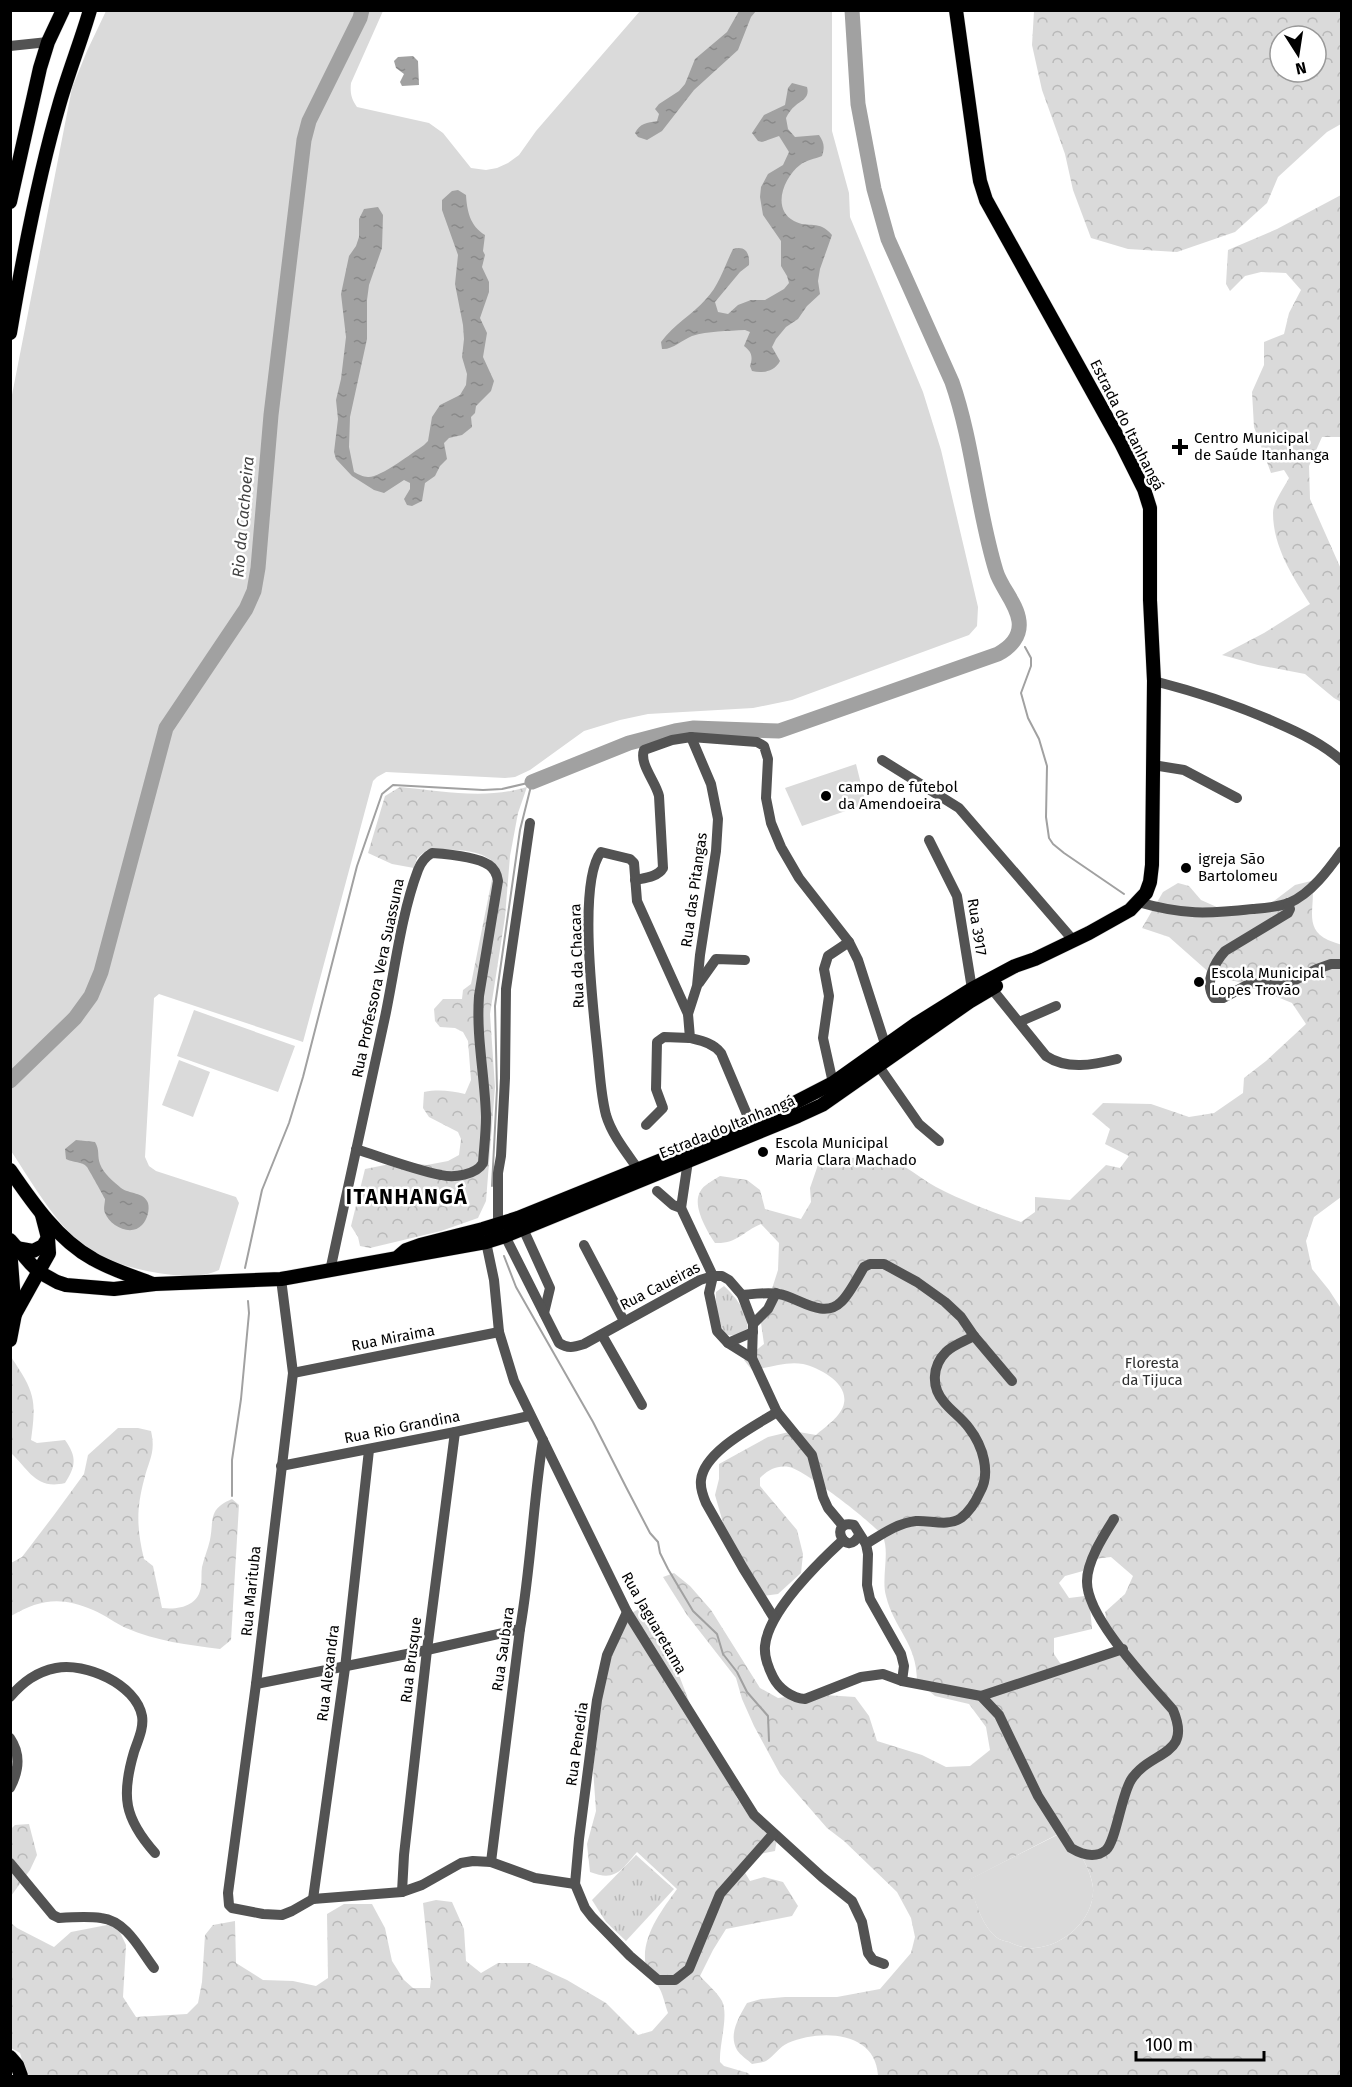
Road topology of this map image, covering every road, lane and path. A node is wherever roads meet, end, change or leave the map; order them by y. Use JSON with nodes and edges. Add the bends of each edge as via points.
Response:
{"nodes":[{"id":1,"x":63,"y":10,"type":"edge"},
{"id":2,"x":90,"y":10,"type":"edge"},
{"id":3,"x":956,"y":10,"type":"edge"},
{"id":4,"x":48,"y":42,"type":"junction"},
{"id":5,"x":10,"y":46,"type":"edge"},
{"id":6,"x":11,"y":199,"type":"edge"},
{"id":7,"x":10,"y":333,"type":"edge"},
{"id":8,"x":1154,"y":681,"type":"junction"},
{"id":9,"x":692,"y":736,"type":"junction"},
{"id":10,"x":882,"y":760,"type":"dead end"},
{"id":11,"x":1341,"y":760,"type":"edge"},
{"id":12,"x":1153,"y":765,"type":"junction"},
{"id":13,"x":1237,"y":798,"type":"dead end"},
{"id":14,"x":531,"y":823,"type":"dead end"},
{"id":15,"x":929,"y":840,"type":"dead end"},
{"id":16,"x":1341,"y":851,"type":"edge"},
{"id":17,"x":635,"y":880,"type":"junction"},
{"id":18,"x":1138,"y":902,"type":"junction"},
{"id":19,"x":1288,"y":903,"type":"junction"},
{"id":20,"x":1073,"y":940,"type":"junction"},
{"id":21,"x":849,"y":942,"type":"junction"},
{"id":22,"x":1035,"y":959,"type":"junction"},
{"id":23,"x":745,"y":960,"type":"dead end"},
{"id":24,"x":1341,"y":964,"type":"edge"},
{"id":25,"x":697,"y":986,"type":"junction"},
{"id":26,"x":992,"y":988,"type":"junction"},
{"id":27,"x":972,"y":989,"type":"junction"},
{"id":28,"x":1056,"y":1006,"type":"dead end"},
{"id":29,"x":688,"y":1014,"type":"junction"},
{"id":30,"x":1019,"y":1022,"type":"junction"},
{"id":31,"x":690,"y":1038,"type":"junction"},
{"id":32,"x":886,"y":1047,"type":"junction"},
{"id":33,"x":1117,"y":1059,"type":"dead end"},
{"id":34,"x":878,"y":1065,"type":"junction"},
{"id":35,"x":833,"y":1083,"type":"junction"},
{"id":36,"x":750,"y":1124,"type":"junction"},
{"id":37,"x":646,"y":1125,"type":"dead end"},
{"id":38,"x":939,"y":1141,"type":"dead end"},
{"id":39,"x":356,"y":1149,"type":"junction"},
{"id":40,"x":688,"y":1161,"type":"junction"},
{"id":41,"x":638,"y":1169,"type":"junction"},
{"id":42,"x":10,"y":1170,"type":"edge"},
{"id":43,"x":657,"y":1191,"type":"dead end"},
{"id":44,"x":681,"y":1208,"type":"junction"},
{"id":45,"x":42,"y":1215,"type":"junction"},
{"id":46,"x":520,"y":1223,"type":"junction"},
{"id":47,"x":501,"y":1230,"type":"junction"},
{"id":48,"x":48,"y":1238,"type":"junction"},
{"id":49,"x":486,"y":1242,"type":"junction"},
{"id":50,"x":12,"y":1245,"type":"edge"},
{"id":51,"x":584,"y":1245,"type":"dead end"},
{"id":52,"x":399,"y":1256,"type":"junction"},
{"id":53,"x":330,"y":1271,"type":"junction"},
{"id":54,"x":39,"y":1272,"type":"junction"},
{"id":55,"x":544,"y":1273,"type":"junction"},
{"id":56,"x":713,"y":1276,"type":"junction"},
{"id":57,"x":281,"y":1279,"type":"junction"},
{"id":58,"x":528,"y":1280,"type":"junction"},
{"id":59,"x":155,"y":1284,"type":"junction"},
{"id":60,"x":66,"y":1285,"type":"junction"},
{"id":61,"x":687,"y":1289,"type":"junction"},
{"id":62,"x":26,"y":1293,"type":"junction"},
{"id":63,"x":776,"y":1293,"type":"junction"},
{"id":64,"x":742,"y":1295,"type":"junction"},
{"id":65,"x":711,"y":1303,"type":"junction"},
{"id":66,"x":544,"y":1313,"type":"junction"},
{"id":67,"x":15,"y":1314,"type":"junction"},
{"id":68,"x":624,"y":1321,"type":"junction"},
{"id":69,"x":753,"y":1328,"type":"junction"},
{"id":70,"x":499,"y":1332,"type":"junction"},
{"id":71,"x":602,"y":1335,"type":"junction"},
{"id":72,"x":974,"y":1336,"type":"junction"},
{"id":73,"x":10,"y":1340,"type":"edge"},
{"id":74,"x":728,"y":1343,"type":"junction"},
{"id":75,"x":752,"y":1358,"type":"junction"},
{"id":76,"x":293,"y":1374,"type":"junction"},
{"id":77,"x":1012,"y":1382,"type":"dead end"},
{"id":78,"x":642,"y":1405,"type":"dead end"},
{"id":79,"x":777,"y":1412,"type":"junction"},
{"id":80,"x":529,"y":1416,"type":"junction"},
{"id":81,"x":455,"y":1432,"type":"junction"},
{"id":82,"x":543,"y":1440,"type":"junction"},
{"id":83,"x":369,"y":1450,"type":"junction"},
{"id":84,"x":281,"y":1466,"type":"junction"},
{"id":85,"x":558,"y":1472,"type":"junction"},
{"id":86,"x":536,"y":1482,"type":"junction"},
{"id":87,"x":1114,"y":1519,"type":"dead end"},
{"id":88,"x":843,"y":1526,"type":"junction"},
{"id":89,"x":843,"y":1540,"type":"junction"},
{"id":90,"x":863,"y":1540,"type":"junction"},
{"id":91,"x":627,"y":1612,"type":"junction"},
{"id":92,"x":774,"y":1618,"type":"junction"},
{"id":93,"x":520,"y":1629,"type":"junction"},
{"id":94,"x":1123,"y":1649,"type":"junction"},
{"id":95,"x":427,"y":1650,"type":"junction"},
{"id":96,"x":345,"y":1668,"type":"junction"},
{"id":97,"x":902,"y":1681,"type":"junction"},
{"id":98,"x":256,"y":1684,"type":"junction"},
{"id":99,"x":981,"y":1696,"type":"junction"},
{"id":100,"x":10,"y":1697,"type":"edge"},
{"id":101,"x":10,"y":1738,"type":"edge"},
{"id":102,"x":10,"y":1788,"type":"edge"},
{"id":103,"x":773,"y":1834,"type":"junction"},
{"id":104,"x":155,"y":1853,"type":"dead end"},
{"id":105,"x":491,"y":1862,"type":"junction"},
{"id":106,"x":10,"y":1863,"type":"edge"},
{"id":107,"x":575,"y":1884,"type":"junction"},
{"id":108,"x":402,"y":1892,"type":"junction"},
{"id":109,"x":313,"y":1899,"type":"junction"},
{"id":110,"x":884,"y":1964,"type":"dead end"},
{"id":111,"x":154,"y":1968,"type":"dead end"},
{"id":112,"x":10,"y":2057,"type":"edge"},
{"id":113,"x":21,"y":2076,"type":"edge"}],
"edges":[{"from":1,"to":4,"type":"main road"},
{"from":2,"to":7,"type":"main road","via":[[60,102],[41,178]]},
{"from":3,"to":8,"type":"main road","name":"Estrada do Itanhangá","via":[[986,200],[1121,443],[1147,499]]},
{"from":4,"to":5,"type":"street"},
{"from":4,"to":6,"type":"main road"},
{"from":8,"to":11,"type":"street","via":[[1245,708],[1301,734]]},
{"from":8,"to":12,"type":"main road","name":"Estrada do Itanhangá"},
{"from":9,"to":17,"type":"street","via":[[642,753],[659,796],[663,868],[660,873]]},
{"from":9,"to":21,"type":"street","via":[[764,746],[771,823],[799,878]]},
{"from":9,"to":25,"type":"street","name":"Rua das Pitangas","via":[[711,784],[718,819]]},
{"from":10,"to":20,"type":"street","via":[[959,808]]},
{"from":12,"to":13,"type":"street","via":[[1184,770]]},
{"from":12,"to":18,"type":"main road","name":"Estrada do Itanhangá","via":[[1152,865],[1146,893]]},
{"from":14,"to":47,"type":"street","via":[[506,989],[498,1173]]},
{"from":15,"to":27,"type":"street","name":"Rua 3917","via":[[957,896]]},
{"from":16,"to":19,"type":"street","via":[[1322,876]]},
{"from":17,"to":29,"type":"street","name":"Rua da Chacara","via":[[637,901]]},
{"from":17,"to":41,"type":"street","name":"Rua da Chacara","via":[[634,862],[601,852],[593,872],[588,923],[603,1102],[612,1131]]},
{"from":18,"to":19,"type":"street","via":[[1194,914]]},
{"from":18,"to":20,"type":"main road","name":"Estrada do Itanhangá"},
{"from":19,"to":24,"type":"street","via":[[1288,914],[1218,958],[1209,985],[1214,998],[1222,998],[1251,983],[1283,986],[1317,969]]},
{"from":20,"to":22,"type":"main road","name":"Estrada do Itanhangá"},
{"from":21,"to":32,"type":"street"},
{"from":21,"to":35,"type":"street","via":[[828,956],[824,969],[829,996],[824,1038]]},
{"from":22,"to":26,"type":"main road","name":"Estrada do Itanhangá","via":[[1020,973]]},
{"from":22,"to":27,"type":"main road","name":"Estrada do Itanhangá"},
{"from":23,"to":25,"type":"street","via":[[716,959]]},
{"from":25,"to":29,"type":"street","name":"Rua das Pitangas"},
{"from":26,"to":30,"type":"street"},
{"from":26,"to":34,"type":"main road","name":"Estrada do Itanhangá"},
{"from":27,"to":32,"type":"main road","name":"Estrada do Itanhangá"},
{"from":28,"to":30,"type":"street"},
{"from":29,"to":31,"type":"street","name":"Rua da Chacara"},
{"from":30,"to":33,"type":"street","via":[[1046,1056],[1064,1065]]},
{"from":31,"to":36,"type":"street","via":[[709,1043],[721,1053]]},
{"from":31,"to":37,"type":"street","via":[[664,1037],[657,1041],[656,1089],[663,1108]]},
{"from":32,"to":35,"type":"main road","name":"Estrada do Itanhangá"},
{"from":34,"to":38,"type":"street","via":[[919,1124]]},
{"from":34,"to":40,"type":"main road","name":"Estrada do Itanhangá","via":[[822,1105]]},
{"from":35,"to":36,"type":"main road","name":"Estrada do Itanhangá"},
{"from":36,"to":41,"type":"main road","name":"Estrada do Itanhangá"},
{"from":39,"to":39,"type":"street","name":"Rua Professora Vera Suassuna","via":[[419,867],[432,853],[482,861],[491,866],[498,881],[478,996],[478,1047],[486,1116],[483,1163],[474,1172],[443,1176]]},
{"from":39,"to":53,"type":"street","name":"Rua Professora Vera Suassuna"},
{"from":40,"to":44,"type":"street"},
{"from":40,"to":46,"type":"main road","name":"Estrada do Itanhangá"},
{"from":41,"to":46,"type":"main road","name":"Estrada do Itanhangá"},
{"from":42,"to":45,"type":"main road"},
{"from":43,"to":44,"type":"street"},
{"from":44,"to":56,"type":"street"},
{"from":45,"to":48,"type":"main road"},
{"from":45,"to":59,"type":"main road","via":[[93,1259]]},
{"from":46,"to":47,"type":"main road","name":"Estrada do Itanhangá"},
{"from":46,"to":55,"type":"street"},
{"from":47,"to":49,"type":"main road","name":"Estrada do Itanhangá"},
{"from":47,"to":52,"type":"main road","name":"Estrada do Itanhangá","via":[[420,1245]]},
{"from":47,"to":58,"type":"street"},
{"from":48,"to":50,"type":"main road","via":[[33,1251]]},
{"from":48,"to":54,"type":"main road","via":[[49,1253]]},
{"from":49,"to":52,"type":"main road","name":"Estrada do Itanhangá"},
{"from":49,"to":70,"type":"street","name":"Rua Jaguaretama"},
{"from":50,"to":54,"type":"main road"},
{"from":50,"to":67,"type":"main road"},
{"from":51,"to":68,"type":"street"},
{"from":52,"to":53,"type":"main road","name":"Estrada do Itanhangá"},
{"from":53,"to":57,"type":"main road","name":"Estrada do Itanhangá"},
{"from":54,"to":60,"type":"main road"},
{"from":54,"to":62,"type":"main road"},
{"from":55,"to":58,"type":"street"},
{"from":55,"to":66,"type":"street","via":[[550,1288]]},
{"from":56,"to":61,"type":"street","name":"Rua Caueiras"},
{"from":56,"to":64,"type":"street","name":"Rua Caueiras","via":[[729,1280]]},
{"from":56,"to":65,"type":"street"},
{"from":57,"to":59,"type":"main road","name":"Estrada do Itanhangá"},
{"from":57,"to":76,"type":"street","name":"Rua Marituba"},
{"from":58,"to":66,"type":"street"},
{"from":59,"to":60,"type":"main road","name":"Estrada do Itanhangá","via":[[114,1289]]},
{"from":60,"to":62,"type":"main road"},
{"from":61,"to":65,"type":"street"},
{"from":61,"to":68,"type":"street","name":"Rua Caueiras"},
{"from":62,"to":67,"type":"main road"},
{"from":63,"to":64,"type":"street"},
{"from":63,"to":69,"type":"street"},
{"from":63,"to":72,"type":"street","via":[[812,1307],[835,1306],[841,1303],[864,1267],[884,1264],[945,1302]]},
{"from":64,"to":69,"type":"street","name":"Rua Caueiras"},
{"from":65,"to":74,"type":"street","via":[[717,1331]]},
{"from":66,"to":71,"type":"street","name":"Rua Caueiras","via":[[564,1346],[572,1348]]},
{"from":67,"to":73,"type":"main road"},
{"from":68,"to":71,"type":"street","name":"Rua Caueiras"},
{"from":69,"to":74,"type":"street"},
{"from":69,"to":75,"type":"street","name":"Rua Caueiras"},
{"from":70,"to":76,"type":"street","name":"Rua Miraima"},
{"from":70,"to":80,"type":"street","name":"Rua Jaguaretama"},
{"from":71,"to":78,"type":"street"},
{"from":72,"to":77,"type":"street"},
{"from":72,"to":90,"type":"street","via":[[948,1350],[939,1360],[934,1380],[944,1402],[969,1428],[984,1459],[985,1483],[975,1502],[961,1518],[948,1523],[915,1521]]},
{"from":74,"to":75,"type":"street"},
{"from":75,"to":79,"type":"street"},
{"from":76,"to":84,"type":"street","name":"Rua Marituba"},
{"from":79,"to":88,"type":"street","via":[[812,1455],[823,1497]]},
{"from":79,"to":92,"type":"street","via":[[712,1457],[701,1479],[706,1503]]},
{"from":80,"to":81,"type":"street","name":"Rua Rio Grandina"},
{"from":80,"to":82,"type":"street","name":"Rua Jaguaretama"},
{"from":81,"to":83,"type":"street","name":"Rua Rio Grandina"},
{"from":81,"to":95,"type":"street","name":"Rua Brusque"},
{"from":82,"to":85,"type":"street","name":"Rua Jaguaretama"},
{"from":82,"to":86,"type":"street","name":"Rua Saubara"},
{"from":83,"to":84,"type":"street","name":"Rua Rio Grandina"},
{"from":83,"to":96,"type":"street","name":"Rua Alexandra"},
{"from":84,"to":98,"type":"street","name":"Rua Marituba"},
{"from":85,"to":86,"type":"street"},
{"from":85,"to":91,"type":"street","name":"Rua Jaguaretama"},
{"from":86,"to":93,"type":"street","name":"Rua Saubara"},
{"from":87,"to":94,"type":"street","via":[[1099,1544],[1086,1581],[1101,1622]]},
{"from":88,"to":89,"type":"street"},
{"from":88,"to":90,"type":"street","via":[[854,1525]]},
{"from":89,"to":90,"type":"street"},
{"from":89,"to":92,"type":"street","via":[[815,1566]]},
{"from":90,"to":97,"type":"street","via":[[868,1554],[870,1599],[901,1654]]},
{"from":91,"to":103,"type":"street","name":"Rua Jaguaretama","via":[[738,1792]]},
{"from":91,"to":107,"type":"street","name":"Rua Penedia","via":[[607,1655],[597,1700]]},
{"from":92,"to":97,"type":"street","via":[[766,1639],[765,1658],[775,1680],[796,1698],[806,1699],[861,1677],[883,1674]]},
{"from":93,"to":95,"type":"street"},
{"from":93,"to":105,"type":"street","name":"Rua Saubara"},
{"from":94,"to":99,"type":"street"},
{"from":94,"to":99,"type":"street","via":[[1173,1710],[1179,1736],[1175,1745],[1133,1777],[1106,1850],[1089,1855],[1071,1848],[1038,1796],[999,1715]]},
{"from":95,"to":96,"type":"street"},
{"from":95,"to":108,"type":"street","name":"Rua Brusque"},
{"from":96,"to":98,"type":"street"},
{"from":96,"to":109,"type":"street","name":"Rua Alexandra"},
{"from":97,"to":99,"type":"street"},
{"from":98,"to":109,"type":"street","name":"Rua Marituba","via":[[229,1905],[263,1914],[282,1914]]},
{"from":100,"to":104,"type":"street","via":[[28,1678],[70,1667],[107,1678],[134,1697],[142,1726],[128,1772],[127,1801],[133,1826]]},
{"from":101,"to":102,"type":"street","via":[[18,1757]]},
{"from":103,"to":107,"type":"street","via":[[720,1894],[689,1969],[675,1980],[657,1980],[623,1949],[585,1908]]},
{"from":103,"to":110,"type":"street","name":"Rua Jaguaretama","via":[[852,1901],[862,1922],[868,1953]]},
{"from":105,"to":107,"type":"street","via":[[535,1878]]},
{"from":105,"to":108,"type":"street","via":[[461,1863]]},
{"from":106,"to":111,"type":"street","via":[[54,1915],[109,1919],[129,1933]]},
{"from":108,"to":109,"type":"street"},
{"from":112,"to":113,"type":"main road"}]}
